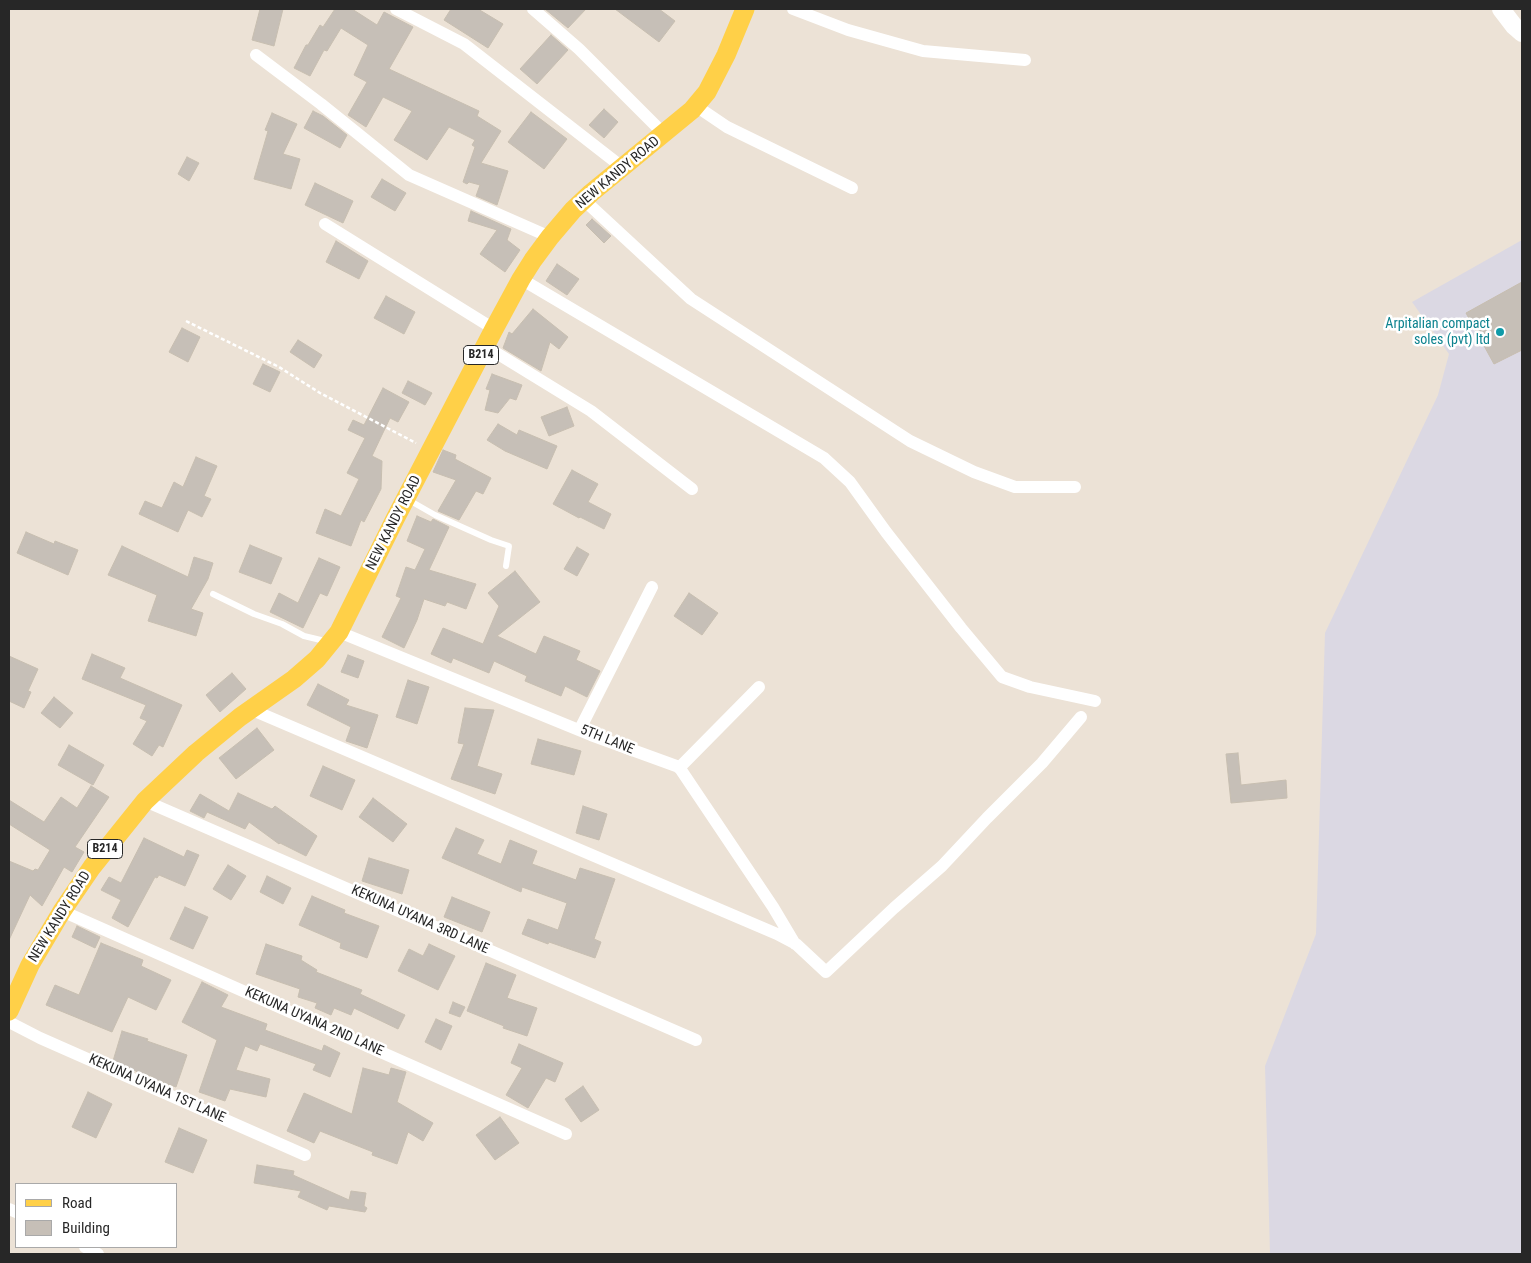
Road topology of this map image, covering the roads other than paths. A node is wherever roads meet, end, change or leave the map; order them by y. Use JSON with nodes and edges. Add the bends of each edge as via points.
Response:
{"nodes":[{"id":1,"x":396,"y":9,"type":"edge"},
{"id":2,"x":533,"y":9,"type":"edge"},
{"id":3,"x":793,"y":9,"type":"edge"},
{"id":4,"x":1501,"y":9,"type":"edge"},
{"id":5,"x":742,"y":10,"type":"edge"},
{"id":6,"x":1522,"y":33,"type":"edge"},
{"id":7,"x":256,"y":55,"type":"dead end"},
{"id":8,"x":1025,"y":60,"type":"dead end"},
{"id":9,"x":696,"y":106,"type":"junction"},
{"id":10,"x":664,"y":134,"type":"junction"},
{"id":11,"x":622,"y":167,"type":"junction"},
{"id":12,"x":852,"y":188,"type":"dead end"},
{"id":13,"x":584,"y":200,"type":"junction"},
{"id":14,"x":325,"y":224,"type":"dead end"},
{"id":15,"x":550,"y":237,"type":"junction"},
{"id":16,"x":521,"y":279,"type":"junction"},
{"id":17,"x":494,"y":330,"type":"junction"},
{"id":18,"x":485,"y":346,"type":"junction"},
{"id":19,"x":1075,"y":488,"type":"dead end"},
{"id":20,"x":692,"y":489,"type":"dead end"},
{"id":21,"x":406,"y":498,"type":"junction"},
{"id":22,"x":506,"y":566,"type":"dead end"},
{"id":23,"x":652,"y":587,"type":"dead end"},
{"id":24,"x":213,"y":594,"type":"dead end"},
{"id":25,"x":334,"y":637,"type":"junction"},
{"id":26,"x":759,"y":687,"type":"dead end"},
{"id":27,"x":1094,"y":701,"type":"dead end"},
{"id":28,"x":250,"y":709,"type":"junction"},
{"id":29,"x":1081,"y":717,"type":"dead end"},
{"id":30,"x":580,"y":729,"type":"junction"},
{"id":31,"x":679,"y":768,"type":"junction"},
{"id":32,"x":145,"y":801,"type":"junction"},
{"id":33,"x":62,"y":911,"type":"junction"},
{"id":34,"x":796,"y":944,"type":"junction"},
{"id":35,"x":9,"y":1011,"type":"edge"},
{"id":36,"x":9,"y":1022,"type":"edge"},
{"id":37,"x":696,"y":1040,"type":"dead end"},
{"id":38,"x":566,"y":1134,"type":"dead end"},
{"id":39,"x":305,"y":1154,"type":"dead end"},
{"id":40,"x":87,"y":1248,"type":"edge"},
{"id":41,"x":98,"y":1254,"type":"edge"}],
"edges":[{"from":1,"to":11,"type":"street","via":[[464,44]]},
{"from":2,"to":10,"type":"street","via":[[579,48]]},
{"from":3,"to":8,"type":"street","via":[[848,30],[923,51]]},
{"from":4,"to":6,"type":"main road"},
{"from":5,"to":9,"type":"main road","name":"NEW KANDY ROAD","number":"B214","via":[[726,55]]},
{"from":7,"to":15,"type":"street","via":[[409,176]]},
{"from":9,"to":10,"type":"main road","name":"NEW KANDY ROAD","number":"B214"},
{"from":9,"to":12,"type":"street","via":[[727,127]]},
{"from":10,"to":11,"type":"main road","name":"NEW KANDY ROAD","number":"B214"},
{"from":11,"to":13,"type":"main road","name":"NEW KANDY ROAD","number":"B214"},
{"from":13,"to":15,"type":"main road","name":"NEW KANDY ROAD","number":"B214"},
{"from":13,"to":19,"type":"street","via":[[690,299],[910,441],[974,472],[1015,487]]},
{"from":14,"to":17,"type":"street"},
{"from":15,"to":16,"type":"main road","name":"NEW KANDY ROAD","number":"B214"},
{"from":16,"to":17,"type":"main road","name":"NEW KANDY ROAD","number":"B214"},
{"from":16,"to":27,"type":"street","via":[[824,458],[850,482],[1002,677],[1030,687]]},
{"from":17,"to":18,"type":"main road","name":"NEW KANDY ROAD","number":"B214"},
{"from":18,"to":20,"type":"street","via":[[591,411]]},
{"from":18,"to":21,"type":"main road","name":"NEW KANDY ROAD","number":"B214"},
{"from":21,"to":22,"type":"lane","via":[[435,515],[509,546]]},
{"from":21,"to":25,"type":"main road","name":"NEW KANDY ROAD","number":"B214"},
{"from":23,"to":30,"type":"street"},
{"from":24,"to":25,"type":"lane","via":[[304,636]]},
{"from":25,"to":28,"type":"main road","name":"NEW KANDY ROAD","number":"B214","via":[[317,659]]},
{"from":25,"to":30,"type":"street","name":"5TH LANE"},
{"from":26,"to":31,"type":"street"},
{"from":28,"to":32,"type":"main road","name":"NEW KANDY ROAD","number":"B214"},
{"from":28,"to":34,"type":"street"},
{"from":29,"to":34,"type":"street","via":[[1042,763],[942,866],[826,972]]},
{"from":30,"to":31,"type":"street","name":"5TH LANE"},
{"from":31,"to":34,"type":"street"},
{"from":32,"to":33,"type":"main road","name":"NEW KANDY ROAD","number":"B214","via":[[92,867]]},
{"from":32,"to":37,"type":"street","name":"KEKUNA UYANA 3RD LANE"},
{"from":33,"to":35,"type":"main road","name":"NEW KANDY ROAD","number":"B214","via":[[30,965]]},
{"from":33,"to":38,"type":"street","name":"KEKUNA UYANA 2ND LANE"},
{"from":36,"to":39,"type":"street","name":"KEKUNA UYANA 1ST LANE"},
{"from":40,"to":41,"type":"street"}]}
